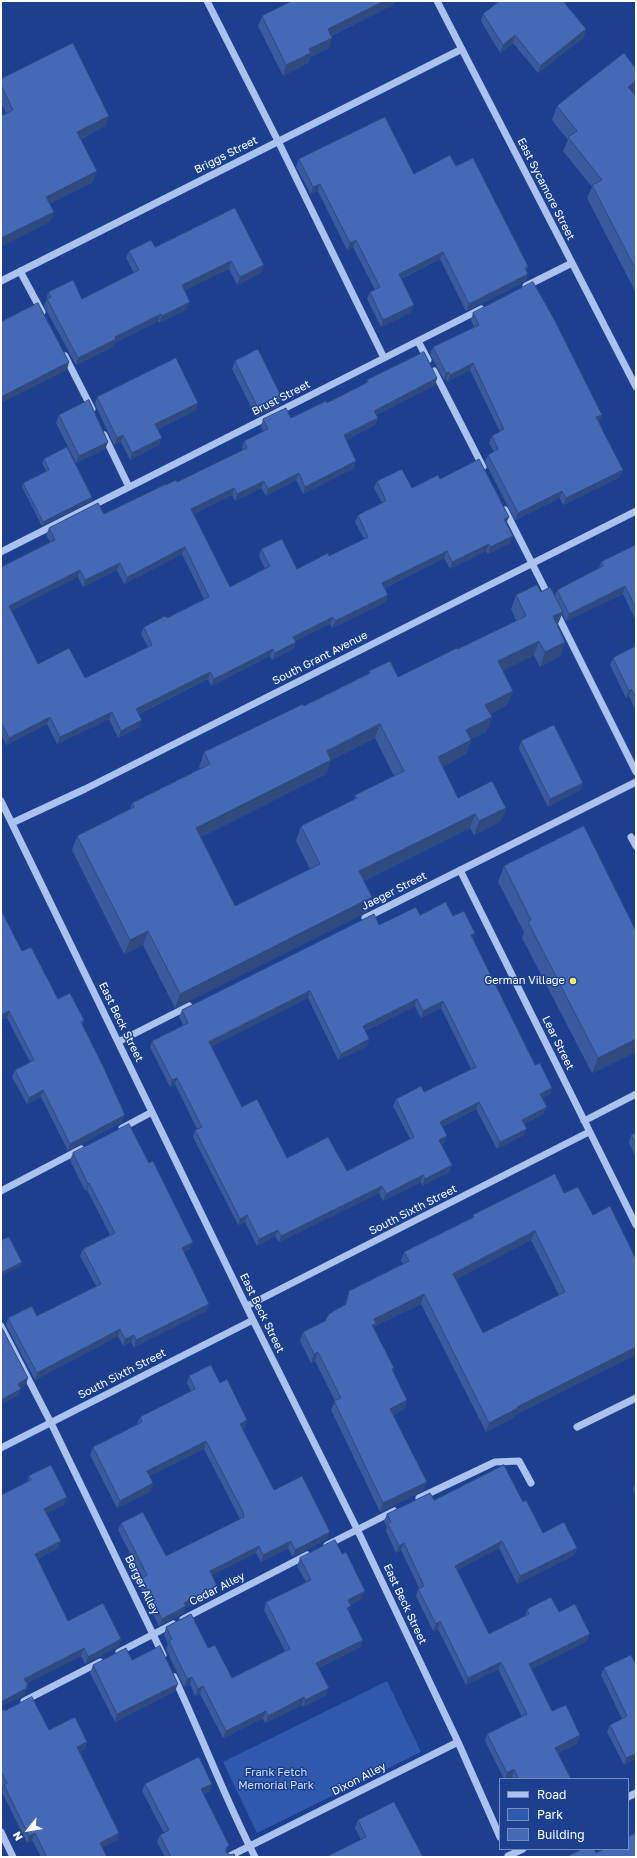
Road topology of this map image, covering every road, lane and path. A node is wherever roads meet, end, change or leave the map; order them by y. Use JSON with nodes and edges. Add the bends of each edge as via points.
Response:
{"nodes":[{"id":1,"x":207,"y":1,"type":"edge"},
{"id":2,"x":437,"y":1,"type":"edge"},
{"id":3,"x":462,"y":49,"type":"junction"},
{"id":4,"x":278,"y":141,"type":"junction"},
{"id":5,"x":572,"y":263,"type":"junction"},
{"id":6,"x":20,"y":271,"type":"junction"},
{"id":7,"x":1,"y":281,"type":"edge"},
{"id":8,"x":516,"y":292,"type":"edge"},
{"id":9,"x":488,"y":306,"type":"edge"},
{"id":10,"x":45,"y":318,"type":"edge"},
{"id":11,"x":418,"y":341,"type":"junction"},
{"id":12,"x":60,"y":346,"type":"edge"},
{"id":13,"x":384,"y":358,"type":"junction"},
{"id":14,"x":636,"y":387,"type":"edge"},
{"id":15,"x":95,"y":415,"type":"edge"},
{"id":16,"x":102,"y":430,"type":"edge"},
{"id":17,"x":486,"y":473,"type":"edge"},
{"id":18,"x":129,"y":487,"type":"junction"},
{"id":19,"x":500,"y":501,"type":"edge"},
{"id":20,"x":636,"y":511,"type":"edge"},
{"id":21,"x":1,"y":552,"type":"edge"},
{"id":22,"x":532,"y":564,"type":"junction"},
{"id":23,"x":636,"y":772,"type":"edge"},
{"id":24,"x":636,"y":782,"type":"edge"},
{"id":25,"x":1,"y":801,"type":"edge"},
{"id":26,"x":12,"y":823,"type":"junction"},
{"id":27,"x":632,"y":837,"type":"dead end"},
{"id":28,"x":636,"y":846,"type":"edge"},
{"id":29,"x":460,"y":870,"type":"junction"},
{"id":30,"x":360,"y":920,"type":"edge"},
{"id":31,"x":196,"y":1003,"type":"edge"},
{"id":32,"x":118,"y":1042,"type":"junction"},
{"id":33,"x":636,"y":1094,"type":"edge"},
{"id":34,"x":152,"y":1112,"type":"junction"},
{"id":35,"x":584,"y":1121,"type":"junction"},
{"id":36,"x":118,"y":1130,"type":"edge"},
{"id":37,"x":589,"y":1132,"type":"junction"},
{"id":38,"x":90,"y":1144,"type":"edge"},
{"id":39,"x":1,"y":1191,"type":"edge"},
{"id":40,"x":636,"y":1225,"type":"edge"},
{"id":41,"x":247,"y":1306,"type":"junction"},
{"id":42,"x":253,"y":1320,"type":"junction"},
{"id":43,"x":1,"y":1326,"type":"edge"},
{"id":44,"x":636,"y":1398,"type":"edge"},
{"id":45,"x":51,"y":1423,"type":"junction"},
{"id":46,"x":577,"y":1427,"type":"dead end"},
{"id":47,"x":1,"y":1448,"type":"edge"},
{"id":48,"x":531,"y":1483,"type":"dead end"},
{"id":49,"x":413,"y":1502,"type":"edge"},
{"id":50,"x":399,"y":1508,"type":"edge"},
{"id":51,"x":357,"y":1529,"type":"junction"},
{"id":52,"x":322,"y":1547,"type":"edge"},
{"id":53,"x":315,"y":1551,"type":"edge"},
{"id":54,"x":154,"y":1634,"type":"junction"},
{"id":55,"x":15,"y":1706,"type":"edge"},
{"id":56,"x":458,"y":1742,"type":"junction"},
{"id":57,"x":1,"y":1832,"type":"edge"},
{"id":58,"x":499,"y":1835,"type":"edge"},
{"id":59,"x":249,"y":1846,"type":"junction"},
{"id":60,"x":521,"y":1850,"type":"edge"},
{"id":61,"x":13,"y":1857,"type":"edge"},
{"id":62,"x":228,"y":1857,"type":"edge"},
{"id":63,"x":255,"y":1857,"type":"edge"},
{"id":64,"x":509,"y":1857,"type":"edge"}],
"edges":[{"from":1,"to":4,"type":"street"},
{"from":2,"to":3,"type":"street","name":"East Sycamore Street"},
{"from":3,"to":4,"type":"street","name":"Briggs Street"},
{"from":3,"to":5,"type":"street","name":"East Sycamore Street"},
{"from":4,"to":6,"type":"street","name":"Briggs Street"},
{"from":4,"to":13,"type":"street"},
{"from":5,"to":8,"type":"street"},
{"from":5,"to":14,"type":"street","name":"East Sycamore Street"},
{"from":6,"to":7,"type":"street","name":"Briggs Street"},
{"from":6,"to":10,"type":"street"},
{"from":9,"to":11,"type":"street","name":"Brust Street"},
{"from":11,"to":13,"type":"street","name":"Brust Street"},
{"from":11,"to":17,"type":"street"},
{"from":12,"to":15,"type":"street"},
{"from":13,"to":18,"type":"street","name":"Brust Street"},
{"from":16,"to":18,"type":"street"},
{"from":18,"to":21,"type":"street","name":"Brust Street"},
{"from":19,"to":22,"type":"street"},
{"from":20,"to":22,"type":"street","name":"South Grant Avenue"},
{"from":22,"to":23,"type":"street"},
{"from":22,"to":26,"type":"street","name":"South Grant Avenue","via":[[85,789]]},
{"from":24,"to":29,"type":"street","name":"Jaeger Street"},
{"from":25,"to":26,"type":"street","name":"East Beck Street"},
{"from":26,"to":32,"type":"street","name":"East Beck Street"},
{"from":27,"to":28,"type":"street"},
{"from":29,"to":30,"type":"street","name":"Jaeger Street"},
{"from":29,"to":35,"type":"street","name":"Lear Street"},
{"from":31,"to":32,"type":"street"},
{"from":32,"to":34,"type":"street","name":"East Beck Street"},
{"from":33,"to":35,"type":"street"},
{"from":34,"to":36,"type":"street"},
{"from":34,"to":41,"type":"street","name":"East Beck Street"},
{"from":35,"to":37,"type":"street","name":"Lear Street"},
{"from":37,"to":40,"type":"street","name":"Lear Street"},
{"from":37,"to":41,"type":"street","name":"South Sixth Street"},
{"from":38,"to":39,"type":"street"},
{"from":41,"to":42,"type":"street","name":"East Beck Street"},
{"from":42,"to":45,"type":"street","name":"South Sixth Street"},
{"from":42,"to":51,"type":"street","name":"East Beck Street"},
{"from":43,"to":45,"type":"street","name":"Berger Alley"},
{"from":44,"to":46,"type":"street"},
{"from":45,"to":47,"type":"street","name":"South Sixth Street"},
{"from":45,"to":54,"type":"street","name":"Berger Alley"},
{"from":48,"to":49,"type":"street","via":[[519,1461],[495,1462]]},
{"from":50,"to":51,"type":"street"},
{"from":51,"to":52,"type":"street"},
{"from":51,"to":56,"type":"street","name":"East Beck Street"},
{"from":53,"to":54,"type":"street","name":"Cedar Alley"},
{"from":54,"to":55,"type":"street","name":"Cedar Alley"},
{"from":54,"to":59,"type":"street","name":"Berger Alley"},
{"from":56,"to":58,"type":"street","name":"East Beck Street"},
{"from":56,"to":59,"type":"street","name":"Dixon Alley"},
{"from":57,"to":61,"type":"street"},
{"from":59,"to":62,"type":"street","name":"Dixon Alley"},
{"from":59,"to":63,"type":"street","name":"Berger Alley"},
{"from":60,"to":64,"type":"street"}]}
